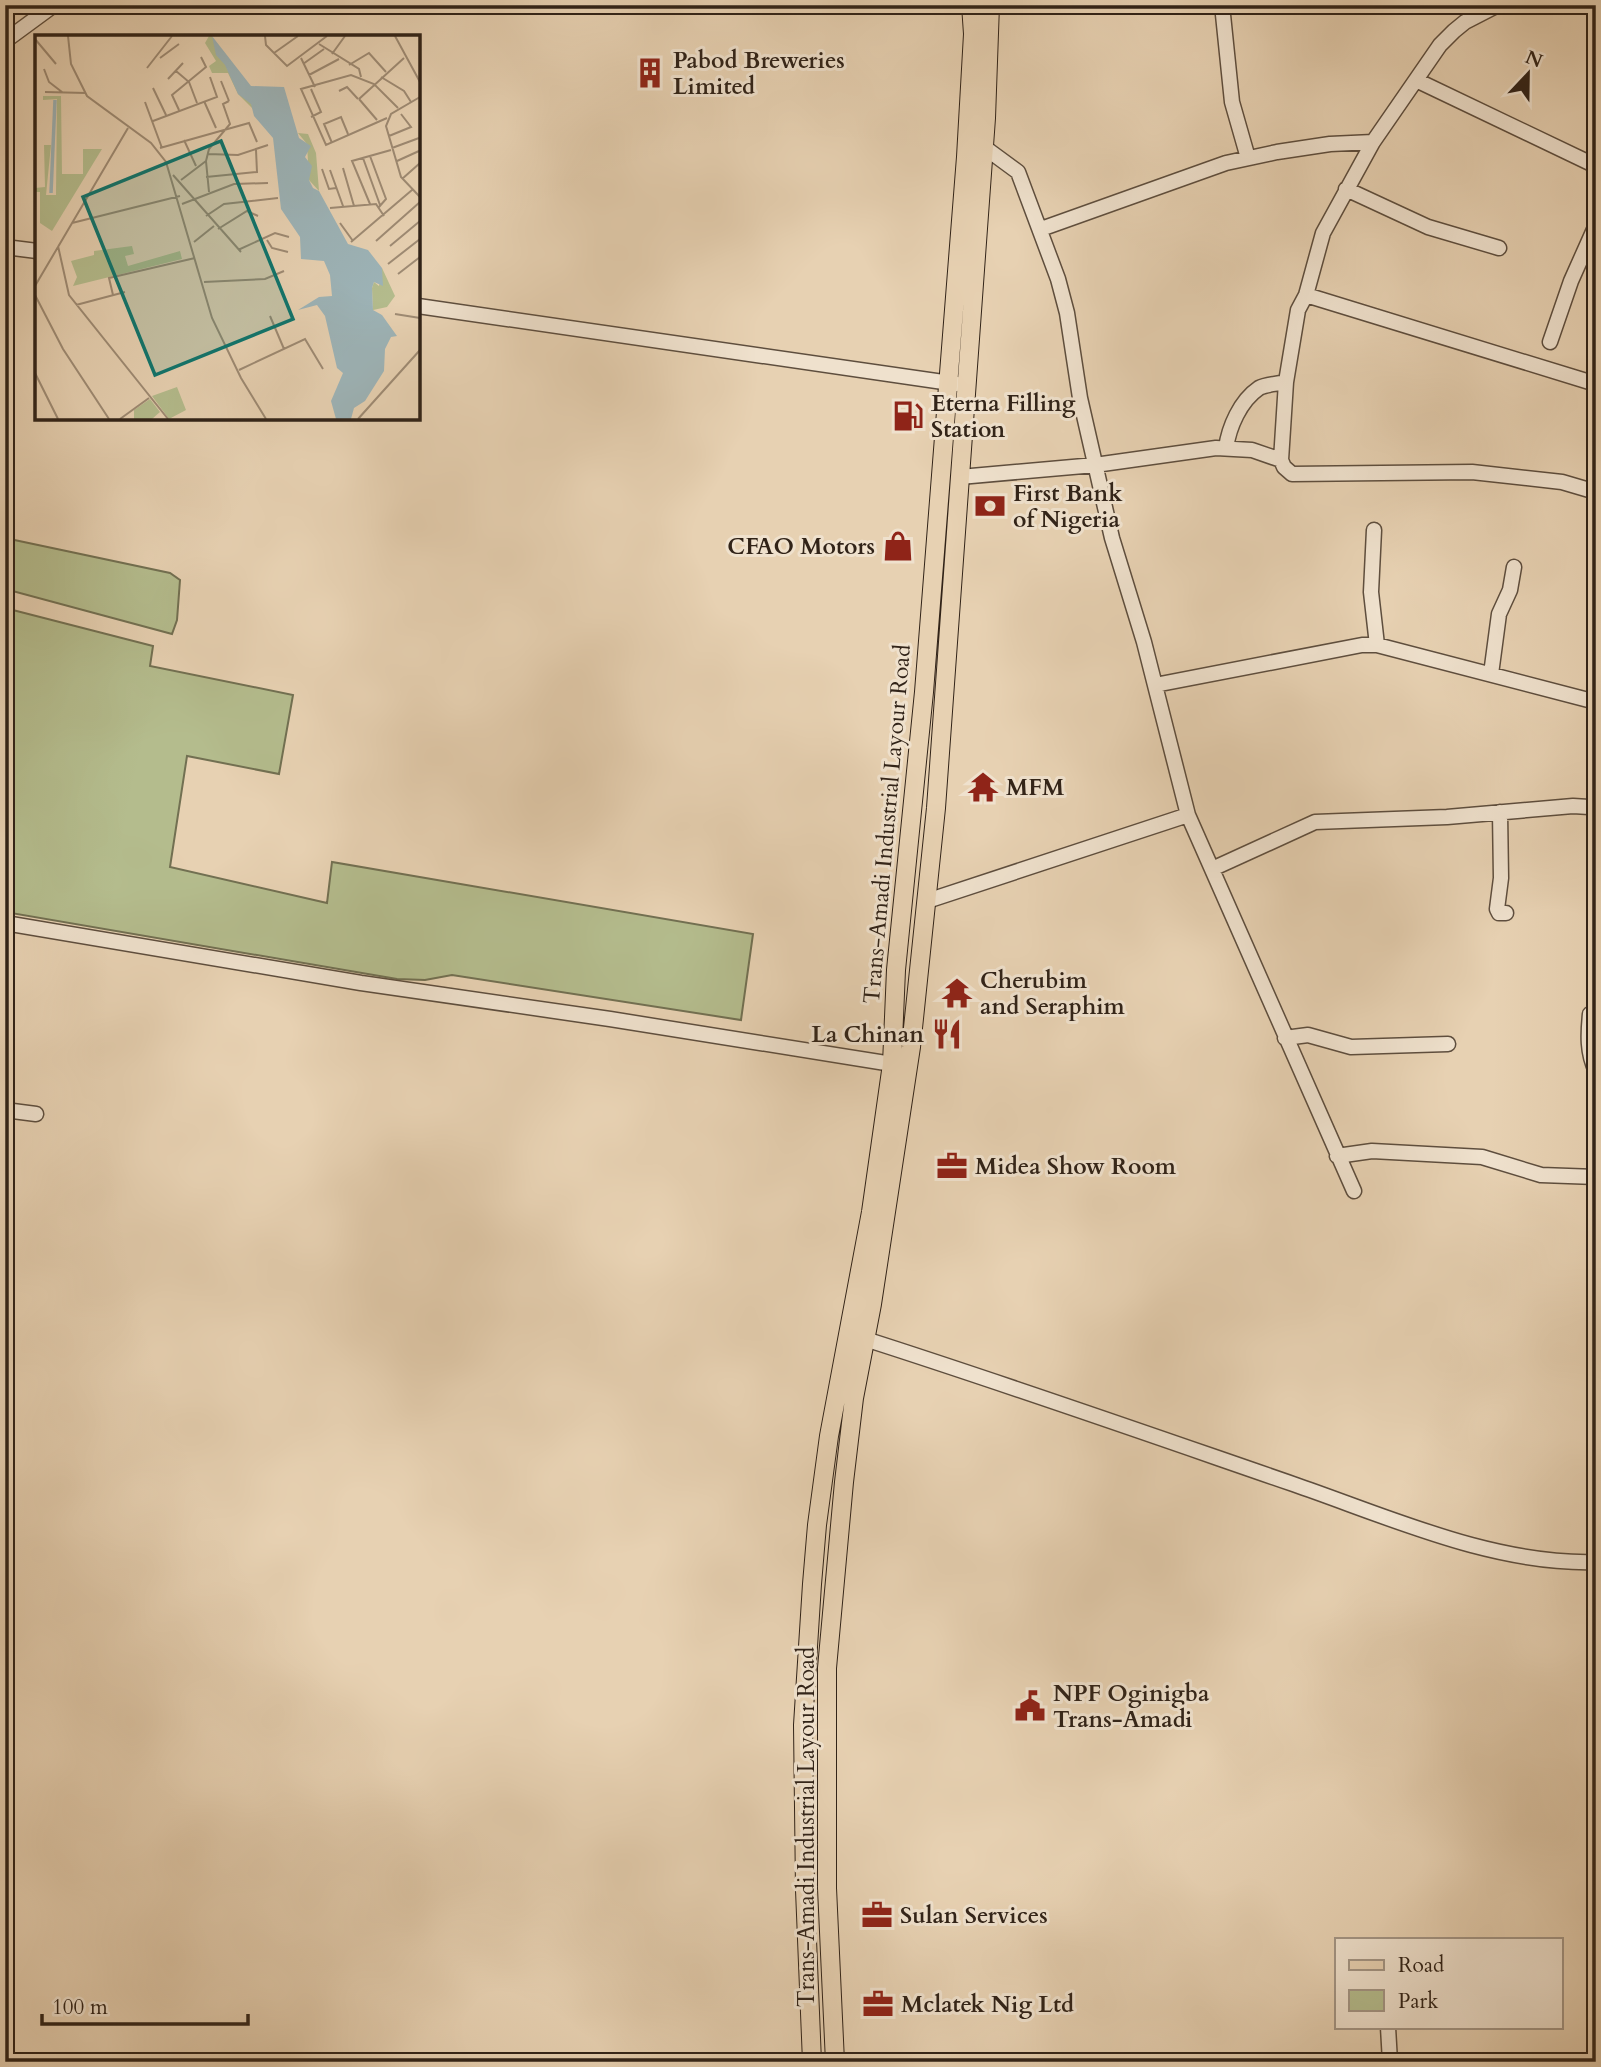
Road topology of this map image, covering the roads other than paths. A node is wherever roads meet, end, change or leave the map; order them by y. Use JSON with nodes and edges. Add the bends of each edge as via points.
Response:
{"nodes":[{"id":1,"x":54,"y":5,"type":"edge"},
{"id":2,"x":971,"y":5,"type":"edge"},
{"id":3,"x":990,"y":5,"type":"edge"},
{"id":4,"x":1222,"y":5,"type":"edge"},
{"id":5,"x":1498,"y":5,"type":"edge"},
{"id":6,"x":5,"y":40,"type":"edge"},
{"id":7,"x":1416,"y":80,"type":"junction"},
{"id":8,"x":1373,"y":142,"type":"junction"},
{"id":9,"x":984,"y":147,"type":"junction"},
{"id":10,"x":1248,"y":158,"type":"junction"},
{"id":11,"x":1596,"y":166,"type":"edge"},
{"id":12,"x":1346,"y":189,"type":"junction"},
{"id":13,"x":1596,"y":225,"type":"edge"},
{"id":14,"x":1041,"y":229,"type":"junction"},
{"id":15,"x":5,"y":247,"type":"edge"},
{"id":16,"x":1499,"y":248,"type":"dead end"},
{"id":17,"x":35,"y":251,"type":"edge"},
{"id":18,"x":1306,"y":295,"type":"junction"},
{"id":19,"x":420,"y":306,"type":"edge"},
{"id":20,"x":1550,"y":342,"type":"dead end"},
{"id":21,"x":947,"y":383,"type":"junction"},
{"id":22,"x":1286,"y":383,"type":"junction"},
{"id":23,"x":967,"y":384,"type":"junction"},
{"id":24,"x":1596,"y":384,"type":"edge"},
{"id":25,"x":1226,"y":448,"type":"junction"},
{"id":26,"x":1281,"y":460,"type":"junction"},
{"id":27,"x":1095,"y":465,"type":"junction"},
{"id":28,"x":960,"y":477,"type":"junction"},
{"id":29,"x":1596,"y":492,"type":"edge"},
{"id":30,"x":1374,"y":530,"type":"dead end"},
{"id":31,"x":1514,"y":567,"type":"dead end"},
{"id":32,"x":1377,"y":645,"type":"junction"},
{"id":33,"x":1491,"y":674,"type":"junction"},
{"id":34,"x":1155,"y":685,"type":"junction"},
{"id":35,"x":1596,"y":702,"type":"edge"},
{"id":36,"x":1596,"y":811,"type":"edge"},
{"id":37,"x":1500,"y":812,"type":"junction"},
{"id":38,"x":1188,"y":815,"type":"junction"},
{"id":39,"x":1212,"y":869,"type":"junction"},
{"id":40,"x":927,"y":901,"type":"junction"},
{"id":41,"x":1506,"y":913,"type":"dead end"},
{"id":42,"x":5,"y":923,"type":"edge"},
{"id":43,"x":1590,"y":1014,"type":"dead end"},
{"id":44,"x":1285,"y":1038,"type":"junction"},
{"id":45,"x":1448,"y":1044,"type":"dead end"},
{"id":46,"x":892,"y":1064,"type":"junction"},
{"id":47,"x":1596,"y":1071,"type":"edge"},
{"id":48,"x":5,"y":1110,"type":"edge"},
{"id":49,"x":36,"y":1114,"type":"dead end"},
{"id":50,"x":1337,"y":1156,"type":"junction"},
{"id":51,"x":1596,"y":1177,"type":"edge"},
{"id":52,"x":1354,"y":1191,"type":"dead end"},
{"id":53,"x":865,"y":1339,"type":"junction"},
{"id":54,"x":1596,"y":1562,"type":"edge"},
{"id":55,"x":803,"y":1725,"type":"junction"},
{"id":56,"x":827,"y":1726,"type":"junction"},
{"id":57,"x":1388,"y":2028,"type":"edge"},
{"id":58,"x":811,"y":2062,"type":"edge"},
{"id":59,"x":835,"y":2062,"type":"edge"},
{"id":60,"x":1390,"y":2062,"type":"edge"}],
"edges":[{"from":1,"to":6,"type":"street"},
{"from":2,"to":21,"type":"main road","name":"Trans-Amadi Industrial Layour Road","via":[[967,139]]},
{"from":3,"to":9,"type":"main road","name":"Trans-Amadi Industrial Layour Road"},
{"from":4,"to":10,"type":"street","via":[[1232,102]]},
{"from":5,"to":7,"type":"street","via":[[1454,31]]},
{"from":7,"to":8,"type":"street"},
{"from":7,"to":11,"type":"street"},
{"from":8,"to":10,"type":"street"},
{"from":8,"to":12,"type":"street"},
{"from":9,"to":14,"type":"street","via":[[1018,172]]},
{"from":9,"to":23,"type":"main road","name":"Trans-Amadi Industrial Layour Road"},
{"from":10,"to":14,"type":"street"},
{"from":12,"to":16,"type":"street","via":[[1428,227]]},
{"from":12,"to":18,"type":"street","via":[[1324,233]]},
{"from":13,"to":20,"type":"street"},
{"from":14,"to":27,"type":"street","via":[[1067,313]]},
{"from":15,"to":17,"type":"street"},
{"from":18,"to":22,"type":"street","via":[[1298,310]]},
{"from":18,"to":24,"type":"street"},
{"from":19,"to":21,"type":"street"},
{"from":21,"to":23,"type":"street"},
{"from":21,"to":46,"type":"main road","name":"Trans-Amadi Industrial Layour Road","via":[[923,703],[896,970]]},
{"from":22,"to":25,"type":"street","via":[[1259,388],[1245,402]]},
{"from":22,"to":26,"type":"street"},
{"from":23,"to":28,"type":"main road","name":"Trans-Amadi Industrial Layour Road"},
{"from":25,"to":26,"type":"street","via":[[1252,450]]},
{"from":25,"to":27,"type":"street"},
{"from":26,"to":29,"type":"street","via":[[1292,474],[1472,472],[1562,482]]},
{"from":27,"to":28,"type":"street"},
{"from":27,"to":34,"type":"street"},
{"from":28,"to":40,"type":"main road","name":"Trans-Amadi Industrial Layour Road"},
{"from":30,"to":32,"type":"street","via":[[1371,592]]},
{"from":31,"to":33,"type":"street","via":[[1499,614]]},
{"from":32,"to":33,"type":"street"},
{"from":32,"to":34,"type":"street"},
{"from":33,"to":35,"type":"street"},
{"from":34,"to":38,"type":"street"},
{"from":36,"to":37,"type":"street","via":[[1573,806]]},
{"from":37,"to":39,"type":"street","via":[[1315,822]]},
{"from":37,"to":41,"type":"street","via":[[1497,909]]},
{"from":38,"to":39,"type":"street"},
{"from":38,"to":40,"type":"street"},
{"from":39,"to":44,"type":"street"},
{"from":40,"to":53,"type":"main road","name":"Trans-Amadi Industrial Layour Road","via":[[911,1047]]},
{"from":42,"to":46,"type":"street","via":[[360,983]]},
{"from":43,"to":47,"type":"street","via":[[1588,1040]]},
{"from":44,"to":45,"type":"street","via":[[1308,1035],[1351,1047]]},
{"from":44,"to":50,"type":"street"},
{"from":46,"to":55,"type":"main road","name":"Trans-Amadi Industrial Layour Road","via":[[871,1212],[829,1436]]},
{"from":48,"to":49,"type":"street"},
{"from":50,"to":51,"type":"street","via":[[1372,1151],[1482,1157],[1541,1175]]},
{"from":50,"to":52,"type":"street"},
{"from":53,"to":54,"type":"street","via":[[1441,1536],[1517,1555]]},
{"from":53,"to":56,"type":"main road","name":"Trans-Amadi Industrial Layour Road","via":[[844,1482],[827,1668]]},
{"from":55,"to":56,"type":"main road"},
{"from":55,"to":58,"type":"main road","name":"Trans-Amadi Industrial Layour Road"},
{"from":56,"to":59,"type":"main road","name":"Trans-Amadi Industrial Layour Road","via":[[827,1888]]},
{"from":57,"to":60,"type":"street"}]}
